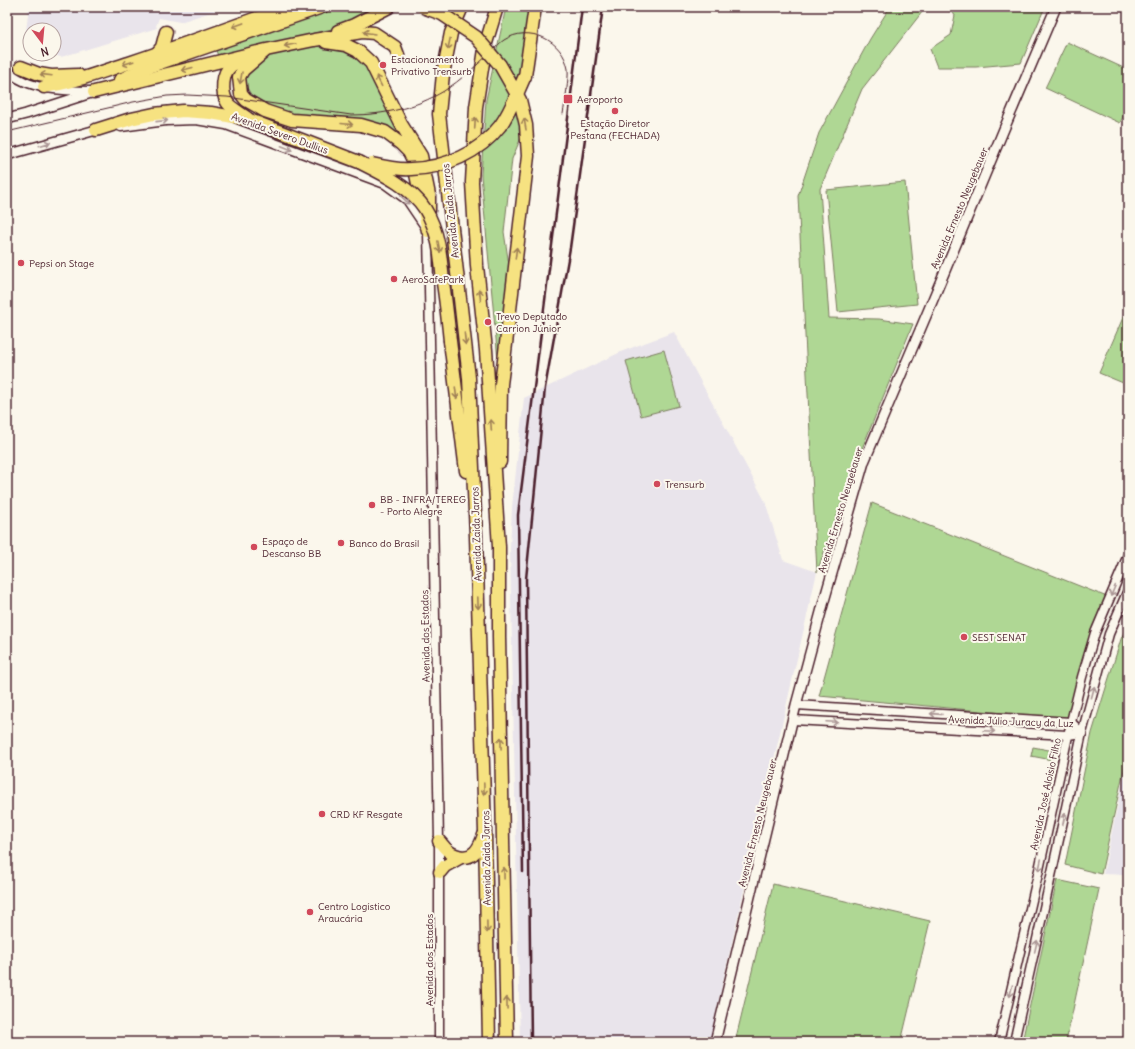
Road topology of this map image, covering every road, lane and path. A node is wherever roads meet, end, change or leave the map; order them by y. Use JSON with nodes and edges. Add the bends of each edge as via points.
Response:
{"nodes":[{"id":1,"x":288,"y":7,"type":"edge"},
{"id":2,"x":322,"y":7,"type":"edge"},
{"id":3,"x":388,"y":7,"type":"edge"},
{"id":4,"x":423,"y":7,"type":"edge"},
{"id":5,"x":462,"y":7,"type":"edge"},
{"id":6,"x":497,"y":7,"type":"edge"},
{"id":7,"x":535,"y":7,"type":"edge"},
{"id":8,"x":542,"y":7,"type":"edge"},
{"id":9,"x":1056,"y":7,"type":"edge"},
{"id":10,"x":166,"y":32,"type":"dead end"},
{"id":11,"x":531,"y":33,"type":"junction"},
{"id":12,"x":314,"y":40,"type":"junction"},
{"id":13,"x":266,"y":50,"type":"junction"},
{"id":14,"x":157,"y":53,"type":"junction"},
{"id":15,"x":398,"y":55,"type":"dead end"},
{"id":16,"x":21,"y":67,"type":"dead end"},
{"id":17,"x":7,"y":70,"type":"edge"},
{"id":18,"x":99,"y":73,"type":"junction"},
{"id":19,"x":44,"y":87,"type":"junction"},
{"id":20,"x":94,"y":92,"type":"junction"},
{"id":21,"x":7,"y":119,"type":"edge"},
{"id":22,"x":250,"y":120,"type":"junction"},
{"id":23,"x":96,"y":130,"type":"junction"},
{"id":24,"x":7,"y":155,"type":"edge"},
{"id":25,"x":359,"y":162,"type":"junction"},
{"id":26,"x":428,"y":230,"type":"junction"},
{"id":27,"x":476,"y":536,"type":"junction"},
{"id":28,"x":499,"y":547,"type":"junction"},
{"id":29,"x":1128,"y":555,"type":"edge"},
{"id":30,"x":1128,"y":590,"type":"edge"},
{"id":31,"x":796,"y":705,"type":"junction"},
{"id":32,"x":793,"y":720,"type":"junction"},
{"id":33,"x":1071,"y":722,"type":"junction"},
{"id":34,"x":1082,"y":733,"type":"junction"},
{"id":35,"x":1068,"y":735,"type":"junction"},
{"id":36,"x":485,"y":832,"type":"junction"},
{"id":37,"x":439,"y":841,"type":"junction"},
{"id":38,"x":461,"y":857,"type":"junction"},
{"id":39,"x":440,"y":872,"type":"junction"},
{"id":40,"x":439,"y":1042,"type":"edge"},
{"id":41,"x":489,"y":1042,"type":"edge"},
{"id":42,"x":508,"y":1042,"type":"edge"},
{"id":43,"x":715,"y":1042,"type":"edge"},
{"id":44,"x":999,"y":1042,"type":"edge"},
{"id":45,"x":1014,"y":1042,"type":"edge"}],
"edges":[{"from":1,"to":14,"type":"highway","one_way":true},
{"from":2,"to":20,"type":"highway","via":[[148,67]]},
{"from":3,"to":12,"type":"highway","via":[[354,25]]},
{"from":28,"to":4,"type":"highway","one_way":true,"bridge":true,"via":[[501,384],[528,156],[526,125],[520,100],[500,65],[476,37],[442,14]]},
{"from":5,"to":27,"type":"highway","name":"Avenida Zaida Jarros","one_way":true,"via":[[452,32],[442,74],[439,114],[469,378]]},
{"from":28,"to":6,"type":"highway","name":"Avenida Zaida Jarros","one_way":true,"via":[[472,182],[476,107],[486,43]]},
{"from":7,"to":11,"type":"highway"},
{"from":8,"to":11,"type":"highway"},
{"from":9,"to":31,"type":"main road","name":"Avenida Ernesto Neugebauer","via":[[864,462]]},
{"from":10,"to":14,"type":"highway","via":[[162,47]]},
{"from":11,"to":25,"type":"highway","bridge":true,"via":[[525,76],[511,108],[492,135],[477,147],[448,163],[412,169]]},
{"from":12,"to":13,"type":"highway","one_way":true},
{"from":15,"to":12,"type":"highway","one_way":true,"via":[[395,47],[374,33],[362,32]]},
{"from":26,"to":12,"type":"highway","one_way":true,"via":[[429,195],[421,156],[401,124],[371,63],[358,51],[346,45]]},
{"from":13,"to":20,"type":"highway","one_way":true},
{"from":13,"to":22,"type":"highway","via":[[232,65],[227,70],[222,89],[227,102]]},
{"from":13,"to":26,"type":"highway","one_way":true,"via":[[243,70],[239,77],[241,94],[246,100],[265,111],[292,120],[362,125],[385,132],[401,144],[413,160]]},
{"from":14,"to":18,"type":"highway","one_way":true},
{"from":18,"to":16,"type":"highway","one_way":true,"via":[[51,76]]},
{"from":17,"to":19,"type":"street","via":[[22,81]]},
{"from":18,"to":19,"type":"highway","via":[[60,85]]},
{"from":19,"to":20,"type":"street"},
{"from":20,"to":21,"type":"main road"},
{"from":22,"to":23,"type":"highway","via":[[183,111],[131,119]]},
{"from":22,"to":25,"type":"highway"},
{"from":24,"to":23,"type":"main road","name":"Avenida Severo Dullius","one_way":true},
{"from":23,"to":26,"type":"street","name":"Avenida Severo Dullius","one_way":true,"via":[[166,120],[196,120],[226,125],[385,184],[406,200]]},
{"from":25,"to":27,"type":"highway","one_way":true,"bridge":true,"via":[[387,176],[415,198],[425,209],[437,238]]},
{"from":26,"to":37,"type":"street","name":"Avenida dos Estados"},
{"from":27,"to":36,"type":"highway","name":"Avenida Zaida Jarros","one_way":true},
{"from":42,"to":28,"type":"highway","name":"Avenida Zaida Jarros","one_way":true},
{"from":29,"to":33,"type":"street","name":"Avenida José Aloísio Filho","one_way":true,"via":[[1095,633]]},
{"from":34,"to":30,"type":"street","one_way":true,"via":[[1109,634]]},
{"from":31,"to":32,"type":"main road","name":"Avenida Ernesto Neugebauer"},
{"from":33,"to":31,"type":"street","name":"Avenida Júlio Juracy da Luz","one_way":true},
{"from":32,"to":35,"type":"street","name":"Avenida Júlio Juracy da Luz","one_way":true},
{"from":32,"to":43,"type":"main road","name":"Avenida Ernesto Neugebauer"},
{"from":33,"to":34,"type":"street","name":"Avenida Júlio Juracy da Luz"},
{"from":33,"to":35,"type":"street","name":"Avenida José Aloísio Filho"},
{"from":34,"to":35,"type":"street","name":"Avenida Júlio Juracy da Luz"},
{"from":45,"to":34,"type":"street","one_way":true},
{"from":35,"to":44,"type":"street","name":"Avenida José Aloísio Filho","one_way":true},
{"from":36,"to":38,"type":"highway","via":[[475,853]]},
{"from":36,"to":41,"type":"highway","name":"Avenida Zaida Jarros","one_way":true},
{"from":37,"to":38,"type":"highway","via":[[452,854]]},
{"from":37,"to":39,"type":"street","name":"Avenida dos Estados"},
{"from":38,"to":39,"type":"highway","via":[[444,866]]},
{"from":39,"to":40,"type":"street","name":"Avenida dos Estados"}]}
